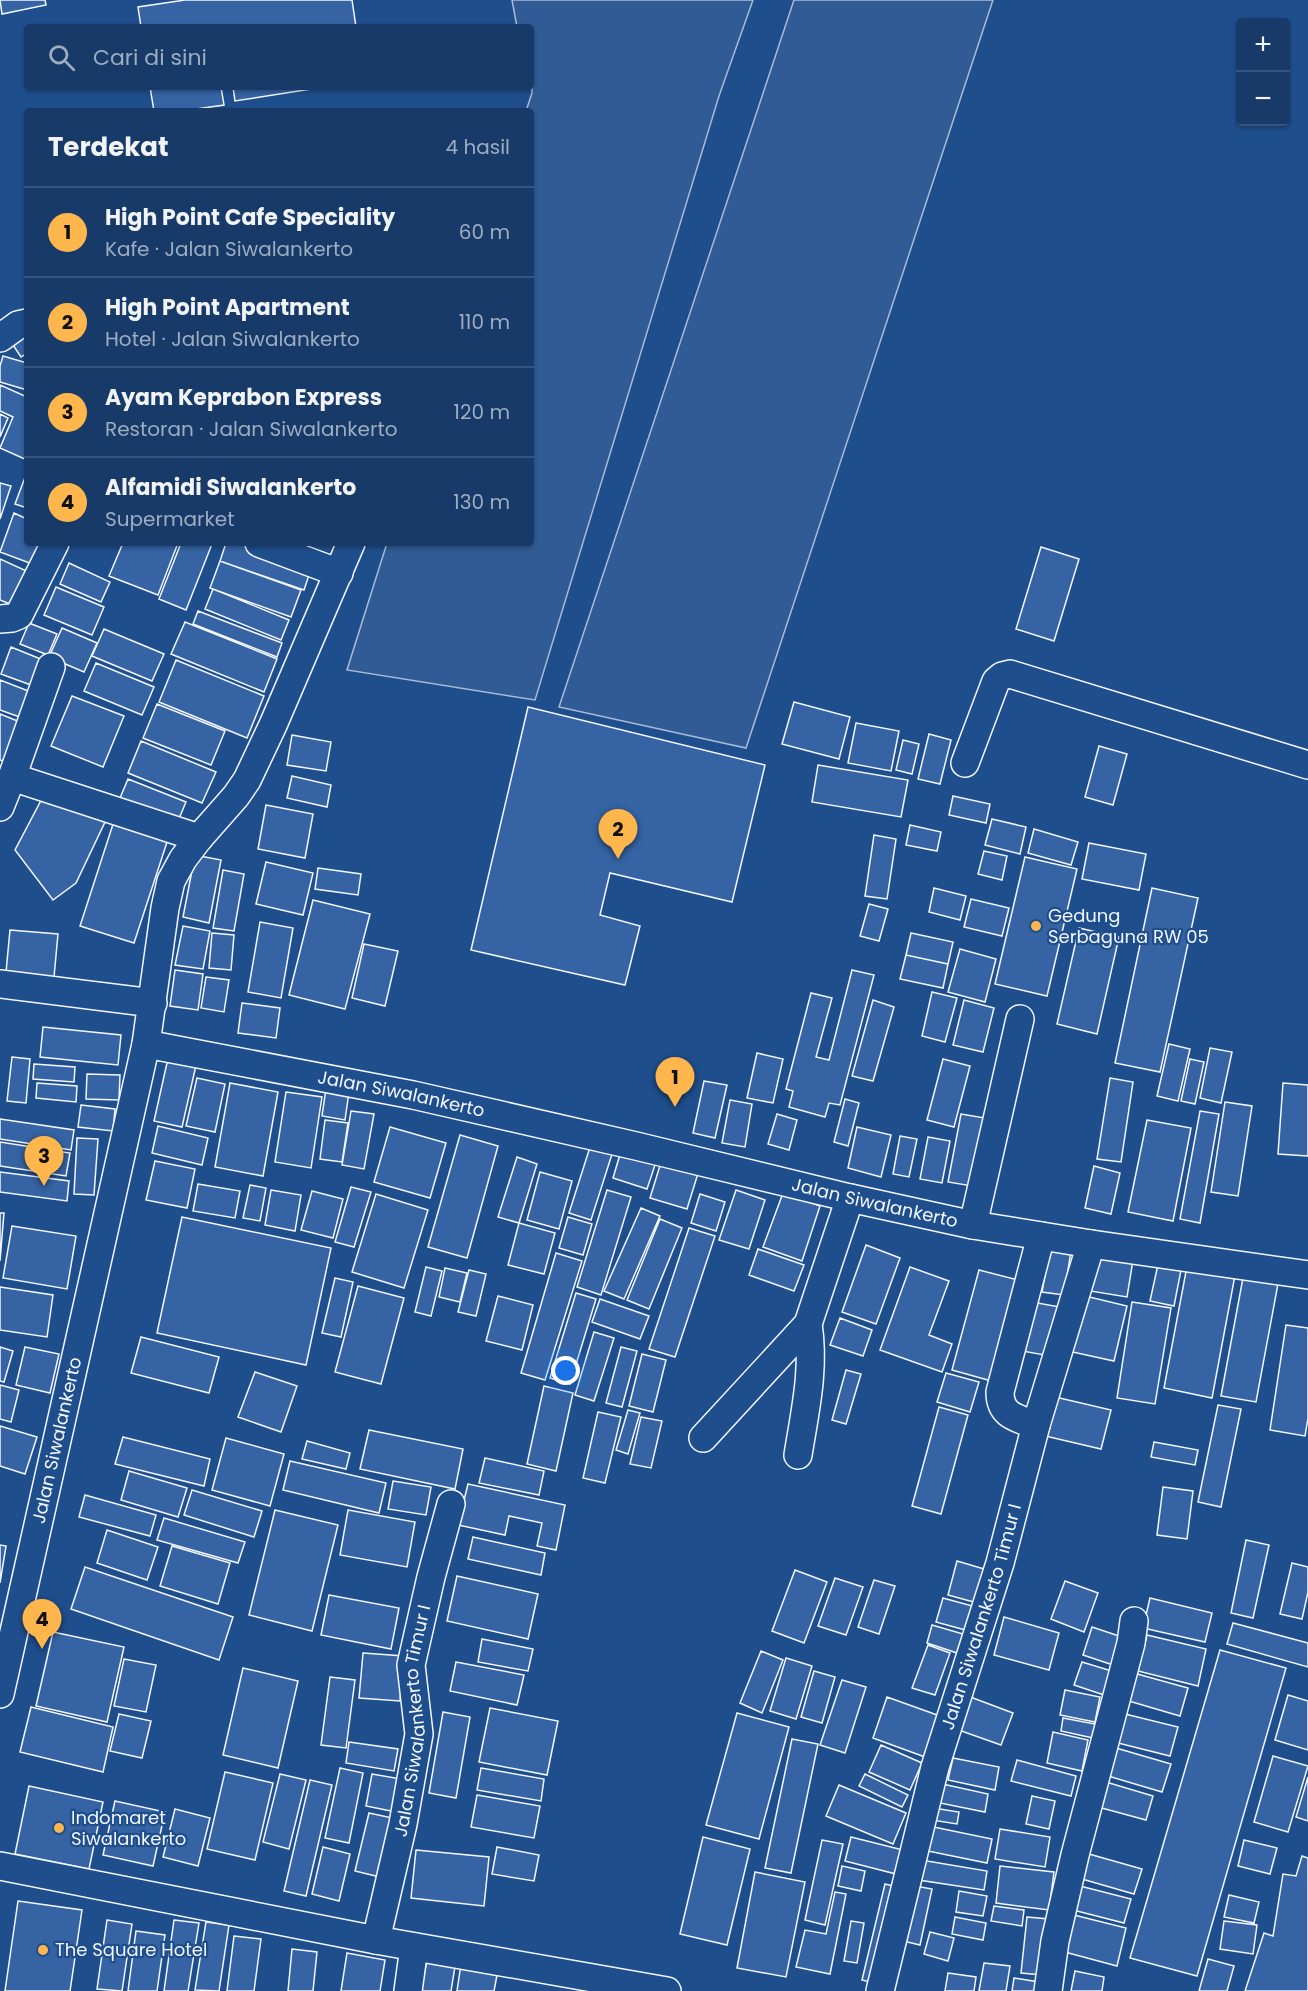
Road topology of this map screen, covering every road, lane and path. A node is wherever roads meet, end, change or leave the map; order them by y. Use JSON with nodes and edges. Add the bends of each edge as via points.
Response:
{"nodes":[{"id":1,"x":54,"y":546,"type":"edge"},
{"id":2,"x":267,"y":546,"type":"edge"},
{"id":3,"x":350,"y":546,"type":"edge"},
{"id":4,"x":339,"y":573,"type":"junction"},
{"id":5,"x":0,"y":619,"type":"edge"},
{"id":6,"x":51,"y":667,"type":"dead end"},
{"id":7,"x":965,"y":763,"type":"dead end"},
{"id":8,"x":1308,"y":765,"type":"edge"},
{"id":9,"x":12,"y":777,"type":"junction"},
{"id":10,"x":0,"y":807,"type":"edge"},
{"id":11,"x":199,"y":838,"type":"junction"},
{"id":12,"x":0,"y":984,"type":"edge"},
{"id":13,"x":153,"y":1002,"type":"junction"},
{"id":14,"x":1020,"y":1019,"type":"dead end"},
{"id":15,"x":146,"y":1044,"type":"junction"},
{"id":16,"x":850,"y":1198,"type":"junction"},
{"id":17,"x":973,"y":1225,"type":"junction"},
{"id":18,"x":1041,"y":1236,"type":"junction"},
{"id":19,"x":1091,"y":1244,"type":"junction"},
{"id":20,"x":1308,"y":1275,"type":"edge"},
{"id":21,"x":808,"y":1324,"type":"junction"},
{"id":22,"x":1036,"y":1425,"type":"junction"},
{"id":23,"x":703,"y":1438,"type":"dead end"},
{"id":24,"x":798,"y":1455,"type":"dead end"},
{"id":25,"x":451,"y":1504,"type":"dead end"},
{"id":26,"x":1134,"y":1621,"type":"dead end"},
{"id":27,"x":6,"y":1640,"type":"edge"},
{"id":28,"x":0,"y":1694,"type":"edge"},
{"id":29,"x":0,"y":1866,"type":"edge"},
{"id":30,"x":376,"y":1940,"type":"junction"},
{"id":31,"x":414,"y":1947,"type":"junction"},
{"id":32,"x":408,"y":1991,"type":"edge"},
{"id":33,"x":667,"y":1991,"type":"edge"},
{"id":34,"x":880,"y":1991,"type":"edge"},
{"id":35,"x":1048,"y":1991,"type":"edge"}],
"edges":[{"from":1,"to":5,"type":"street","via":[[19,615]]},
{"from":2,"to":4,"type":"street"},
{"from":3,"to":4,"type":"street"},
{"from":4,"to":11,"type":"street","via":[[247,780]]},
{"from":6,"to":9,"type":"street"},
{"from":7,"to":8,"type":"street","via":[[996,681],[1010,674]]},
{"from":9,"to":10,"type":"street"},
{"from":9,"to":11,"type":"street"},
{"from":11,"to":13,"type":"street","via":[[171,881]]},
{"from":12,"to":13,"type":"street"},
{"from":13,"to":15,"type":"street"},
{"from":14,"to":17,"type":"street"},
{"from":15,"to":16,"type":"street","name":"Jalan Siwalankerto","via":[[413,1095]]},
{"from":15,"to":27,"type":"street","name":"Jalan Siwalankerto"},
{"from":16,"to":17,"type":"street","name":"Jalan Siwalankerto"},
{"from":16,"to":21,"type":"street"},
{"from":17,"to":18,"type":"street","name":"Jalan Siwalankerto"},
{"from":18,"to":19,"type":"street","name":"Jalan Siwalankerto"},
{"from":18,"to":22,"type":"street","via":[[1000,1392],[1007,1413]]},
{"from":19,"to":20,"type":"street","name":"Jalan Siwalankerto"},
{"from":19,"to":22,"type":"street","name":"Jalan Siwalankerto Timur I"},
{"from":21,"to":23,"type":"street"},
{"from":21,"to":24,"type":"street","via":[[811,1371]]},
{"from":22,"to":34,"type":"street","name":"Jalan Siwalankerto Timur I","via":[[1000,1563],[935,1767]]},
{"from":25,"to":30,"type":"street","name":"Jalan Siwalankerto Timur I","via":[[411,1665],[419,1734]]},
{"from":26,"to":35,"type":"street","via":[[1055,1941]]},
{"from":27,"to":28,"type":"street","name":"Jalan Siwalankerto"},
{"from":29,"to":30,"type":"street"},
{"from":30,"to":31,"type":"street"},
{"from":31,"to":32,"type":"street"},
{"from":31,"to":33,"type":"street"}]}
